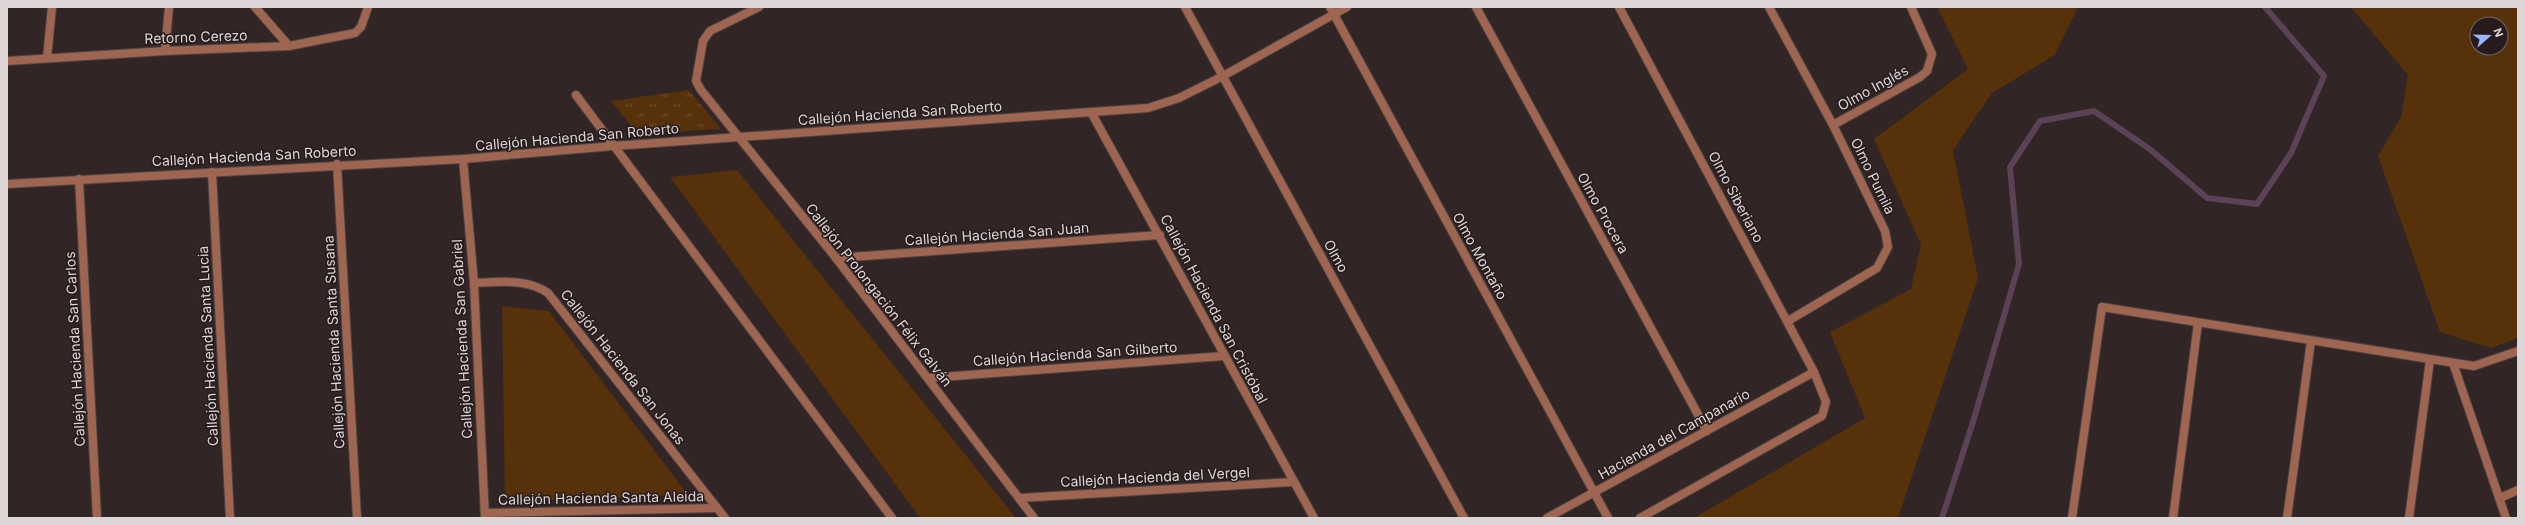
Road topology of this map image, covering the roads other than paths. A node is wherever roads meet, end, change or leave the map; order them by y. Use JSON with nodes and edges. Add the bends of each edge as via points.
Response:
{"nodes":[{"id":1,"x":52,"y":7,"type":"edge"},
{"id":2,"x":169,"y":7,"type":"edge"},
{"id":3,"x":255,"y":7,"type":"edge"},
{"id":4,"x":368,"y":7,"type":"edge"},
{"id":5,"x":759,"y":7,"type":"edge"},
{"id":6,"x":1185,"y":7,"type":"edge"},
{"id":7,"x":1347,"y":7,"type":"edge"},
{"id":8,"x":1476,"y":7,"type":"edge"},
{"id":9,"x":1619,"y":7,"type":"edge"},
{"id":10,"x":1769,"y":7,"type":"edge"},
{"id":11,"x":1911,"y":7,"type":"edge"},
{"id":12,"x":1332,"y":11,"type":"edge"},
{"id":13,"x":289,"y":46,"type":"junction"},
{"id":14,"x":165,"y":51,"type":"junction"},
{"id":15,"x":47,"y":58,"type":"junction"},
{"id":16,"x":7,"y":61,"type":"edge"},
{"id":17,"x":1223,"y":76,"type":"junction"},
{"id":18,"x":576,"y":95,"type":"dead end"},
{"id":19,"x":1091,"y":112,"type":"junction"},
{"id":20,"x":1833,"y":124,"type":"junction"},
{"id":21,"x":740,"y":138,"type":"junction"},
{"id":22,"x":613,"y":146,"type":"junction"},
{"id":23,"x":463,"y":159,"type":"junction"},
{"id":24,"x":337,"y":164,"type":"junction"},
{"id":25,"x":212,"y":172,"type":"junction"},
{"id":26,"x":79,"y":180,"type":"junction"},
{"id":27,"x":7,"y":184,"type":"edge"},
{"id":28,"x":1160,"y":235,"type":"junction"},
{"id":29,"x":836,"y":258,"type":"junction"},
{"id":30,"x":474,"y":283,"type":"junction"},
{"id":31,"x":1788,"y":321,"type":"junction"},
{"id":32,"x":2198,"y":323,"type":"junction"},
{"id":33,"x":2311,"y":341,"type":"junction"},
{"id":34,"x":2518,"y":351,"type":"edge"},
{"id":35,"x":1224,"y":356,"type":"junction"},
{"id":36,"x":2430,"y":360,"type":"junction"},
{"id":37,"x":2453,"y":363,"type":"junction"},
{"id":38,"x":1814,"y":372,"type":"junction"},
{"id":39,"x":928,"y":378,"type":"junction"},
{"id":40,"x":1706,"y":431,"type":"junction"},
{"id":41,"x":1293,"y":482,"type":"junction"},
{"id":42,"x":2518,"y":490,"type":"edge"},
{"id":43,"x":1594,"y":492,"type":"junction"},
{"id":44,"x":1019,"y":498,"type":"junction"},
{"id":45,"x":2500,"y":498,"type":"junction"},
{"id":46,"x":717,"y":508,"type":"junction"},
{"id":47,"x":485,"y":516,"type":"edge"},
{"id":48,"x":97,"y":518,"type":"edge"},
{"id":49,"x":230,"y":518,"type":"edge"},
{"id":50,"x":357,"y":518,"type":"edge"},
{"id":51,"x":725,"y":518,"type":"edge"},
{"id":52,"x":892,"y":518,"type":"edge"},
{"id":53,"x":1034,"y":518,"type":"edge"},
{"id":54,"x":1314,"y":518,"type":"edge"},
{"id":55,"x":1464,"y":518,"type":"edge"},
{"id":56,"x":1546,"y":518,"type":"edge"},
{"id":57,"x":1608,"y":518,"type":"edge"},
{"id":58,"x":1640,"y":518,"type":"edge"},
{"id":59,"x":2072,"y":518,"type":"edge"},
{"id":60,"x":2173,"y":518,"type":"edge"},
{"id":61,"x":2287,"y":518,"type":"edge"},
{"id":62,"x":2409,"y":518,"type":"edge"},
{"id":63,"x":2506,"y":518,"type":"edge"}],
"edges":[{"from":1,"to":15,"type":"street"},
{"from":2,"to":14,"type":"street"},
{"from":3,"to":13,"type":"street"},
{"from":4,"to":13,"type":"street","name":"Retorno Cerezo","via":[[361,27],[355,33]]},
{"from":5,"to":21,"type":"street","name":"Callejón Prolongación Félix Galván","via":[[710,31],[703,42],[696,80],[701,90]]},
{"from":6,"to":17,"type":"street","name":"Olmo"},
{"from":7,"to":12,"type":"street","name":"Callejón Hacienda San Roberto"},
{"from":8,"to":40,"type":"street","name":"Olmo Procera"},
{"from":9,"to":31,"type":"street","name":"Olmo Siberiano"},
{"from":10,"to":20,"type":"street","name":"Olmo Pumila"},
{"from":11,"to":20,"type":"street","name":"Olmo Inglés","via":[[1932,54],[1927,71]]},
{"from":12,"to":17,"type":"street","name":"Callejón Hacienda San Roberto"},
{"from":12,"to":43,"type":"street","name":"Olmo Montaño"},
{"from":13,"to":14,"type":"street","name":"Retorno Cerezo"},
{"from":14,"to":15,"type":"street","name":"Retorno Cerezo"},
{"from":15,"to":16,"type":"street","name":"Retorno Cerezo"},
{"from":17,"to":19,"type":"street","name":"Callejón Hacienda San Roberto","via":[[1167,103],[1148,108]]},
{"from":17,"to":55,"type":"street","name":"Olmo"},
{"from":18,"to":22,"type":"street"},
{"from":19,"to":21,"type":"street","name":"Callejón Hacienda San Roberto"},
{"from":19,"to":28,"type":"street","name":"Callejón Hacienda San Cristóbal"},
{"from":20,"to":31,"type":"street","name":"Olmo Pumila","via":[[1885,231],[1888,247],[1877,268]]},
{"from":21,"to":22,"type":"street","name":"Callejón Hacienda San Roberto"},
{"from":21,"to":29,"type":"street","name":"Callejón Prolongación Félix Galván"},
{"from":22,"to":23,"type":"street","name":"Callejón Hacienda San Roberto"},
{"from":22,"to":52,"type":"street"},
{"from":23,"to":24,"type":"street","name":"Callejón Hacienda San Roberto"},
{"from":23,"to":30,"type":"street","name":"Callejón Hacienda San Gabriel"},
{"from":24,"to":25,"type":"street","name":"Callejón Hacienda San Roberto"},
{"from":24,"to":50,"type":"street","name":"Callejón Hacienda Santa Susana"},
{"from":25,"to":26,"type":"street","name":"Callejón Hacienda San Roberto"},
{"from":25,"to":49,"type":"street","name":"Callejón Hacienda Santa Lucia"},
{"from":26,"to":27,"type":"street","name":"Callejón Hacienda San Roberto"},
{"from":26,"to":48,"type":"street","name":"Callejón Hacienda San Carlos"},
{"from":28,"to":29,"type":"street","name":"Callejón Hacienda San Juan"},
{"from":28,"to":35,"type":"street","name":"Callejón Hacienda San Cristóbal"},
{"from":29,"to":39,"type":"street","name":"Callejón Prolongación Félix Galván"},
{"from":30,"to":46,"type":"street","name":"Callejón Hacienda San Jonas","via":[[520,282],[540,287],[548,293]]},
{"from":30,"to":47,"type":"street","name":"Callejón Hacienda San Gabriel"},
{"from":31,"to":38,"type":"street","name":"Olmo Siberiano"},
{"from":32,"to":33,"type":"street"},
{"from":32,"to":59,"type":"street","via":[[2102,307]]},
{"from":32,"to":60,"type":"street"},
{"from":33,"to":36,"type":"street"},
{"from":33,"to":61,"type":"street"},
{"from":34,"to":37,"type":"street","via":[[2474,366]]},
{"from":35,"to":39,"type":"street","name":"Callejón Hacienda San Gilberto"},
{"from":35,"to":41,"type":"street","name":"Callejón Hacienda San Cristóbal"},
{"from":36,"to":37,"type":"street"},
{"from":36,"to":62,"type":"street"},
{"from":37,"to":45,"type":"street"},
{"from":38,"to":40,"type":"street","name":"Hacienda del Campanario"},
{"from":38,"to":58,"type":"street","name":"Olmo Siberiano","via":[[1826,402],[1822,416]]},
{"from":39,"to":44,"type":"street","name":"Callejón Prolongación Félix Galván"},
{"from":40,"to":43,"type":"street","name":"Hacienda del Campanario"},
{"from":41,"to":44,"type":"street","name":"Callejón Hacienda del Vergel"},
{"from":41,"to":54,"type":"street","name":"Callejón Hacienda San Cristóbal"},
{"from":42,"to":45,"type":"street"},
{"from":43,"to":56,"type":"street","name":"Hacienda del Campanario"},
{"from":43,"to":57,"type":"street","name":"Olmo Montaño"},
{"from":44,"to":53,"type":"street","name":"Callejón Prolongación Félix Galván"},
{"from":45,"to":63,"type":"street"},
{"from":46,"to":47,"type":"street","name":"Callejón Hacienda Santa Aleida"},
{"from":46,"to":51,"type":"street","name":"Callejón Hacienda San Jonas"}]}
